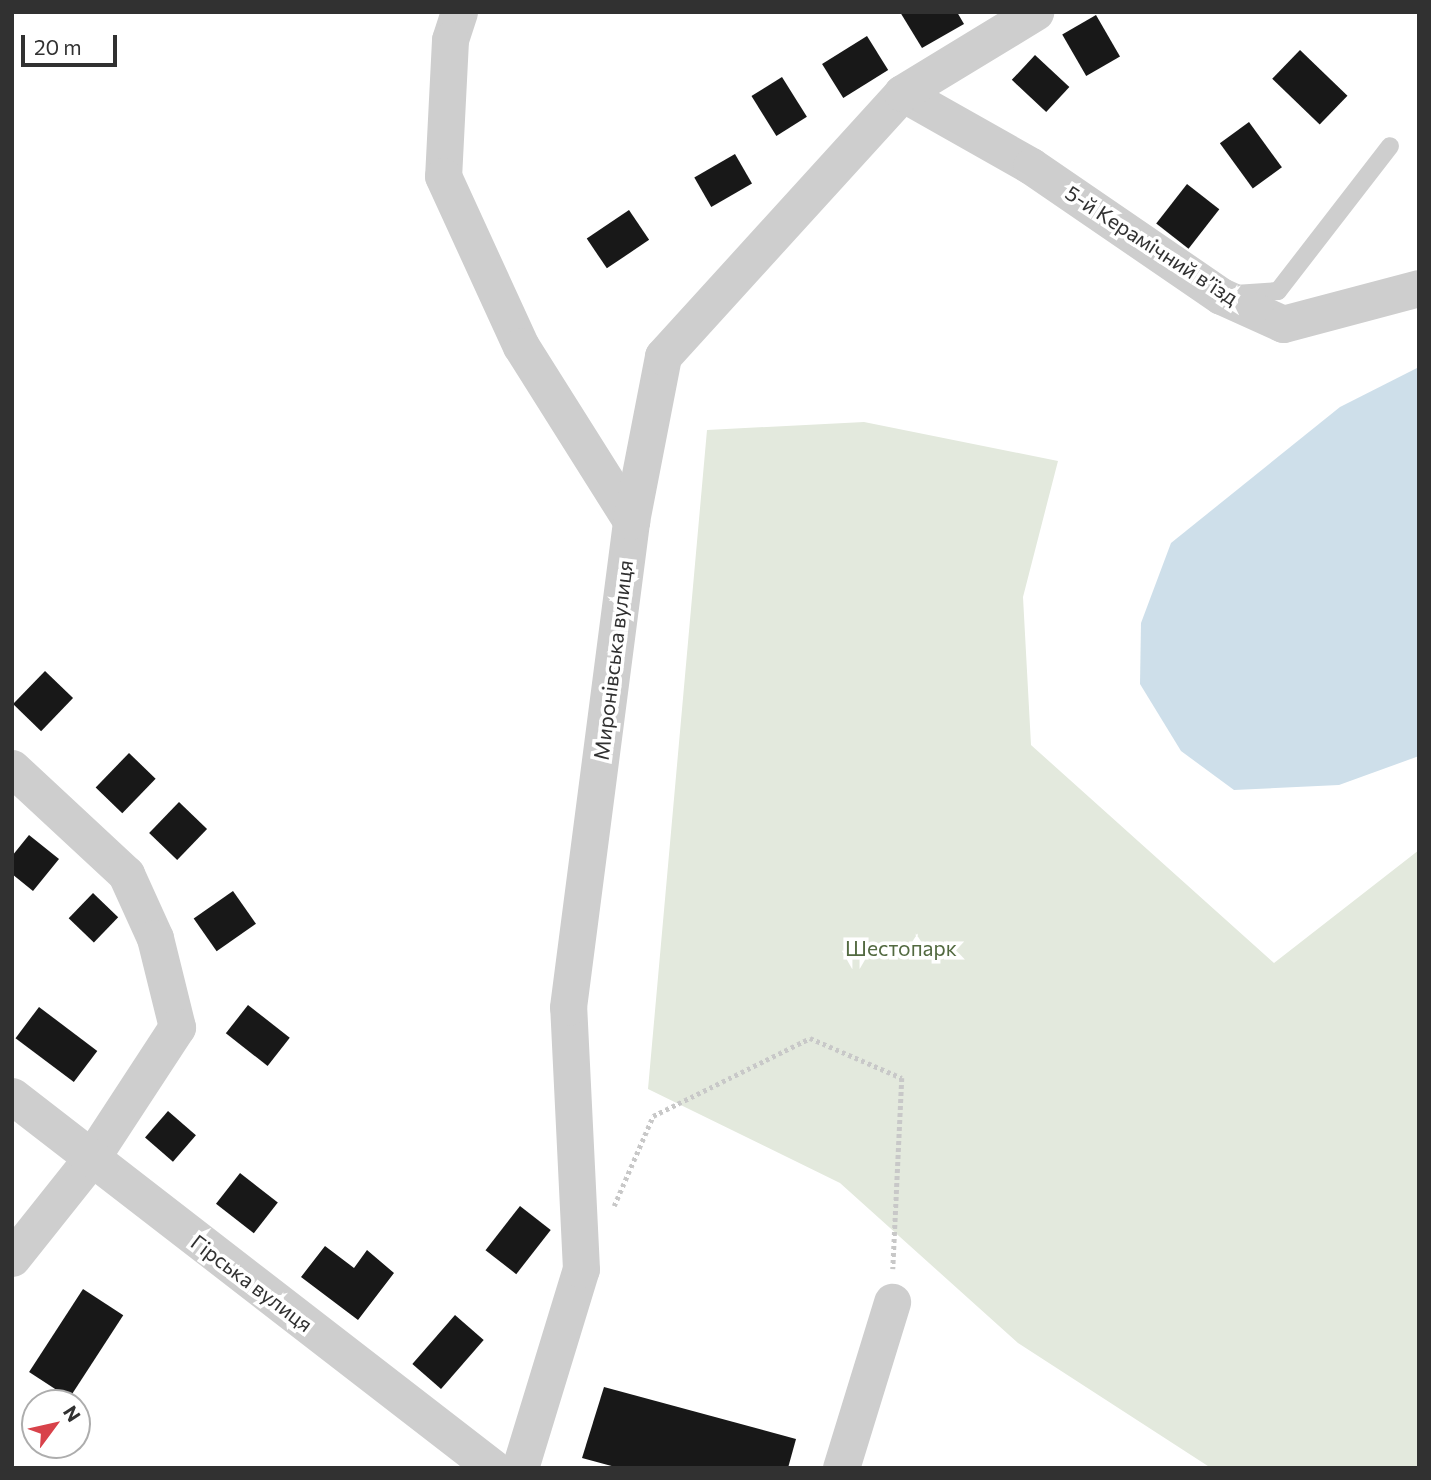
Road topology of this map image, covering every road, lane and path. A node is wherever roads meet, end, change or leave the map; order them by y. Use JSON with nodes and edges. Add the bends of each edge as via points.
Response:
{"nodes":[{"id":1,"x":460,"y":12,"type":"edge"},
{"id":2,"x":1035,"y":12,"type":"edge"},
{"id":3,"x":902,"y":93,"type":"junction"},
{"id":4,"x":1390,"y":146,"type":"dead end"},
{"id":5,"x":1419,"y":288,"type":"edge"},
{"id":6,"x":1222,"y":296,"type":"junction"},
{"id":7,"x":631,"y":521,"type":"junction"},
{"id":8,"x":12,"y":768,"type":"edge"},
{"id":9,"x":12,"y":1096,"type":"edge"},
{"id":10,"x":90,"y":1160,"type":"junction"},
{"id":11,"x":611,"y":1213,"type":"dead end"},
{"id":12,"x":12,"y":1258,"type":"edge"},
{"id":13,"x":892,"y":1302,"type":"joint"},
{"id":14,"x":493,"y":1468,"type":"edge"},
{"id":15,"x":520,"y":1468,"type":"edge"},
{"id":16,"x":841,"y":1468,"type":"edge"}],
"edges":[{"from":1,"to":7,"type":"street","via":[[450,40],[443,176],[522,346]]},
{"from":2,"to":3,"type":"street","name":"Миронівська вулиця"},
{"from":3,"to":6,"type":"street","name":"5-й Керамічний в’їзд","via":[[1031,166]]},
{"from":3,"to":7,"type":"street","name":"Миронівська вулиця","via":[[663,356]]},
{"from":4,"to":6,"type":"lane","via":[[1278,291]]},
{"from":5,"to":6,"type":"street","name":"5-й Керамічний в’їзд","via":[[1283,324]]},
{"from":7,"to":15,"type":"street","name":"Миронівська вулиця","via":[[568,1007],[581,1269]]},
{"from":8,"to":10,"type":"street","via":[[127,874],[155,938],[177,1027]]},
{"from":9,"to":10,"type":"street","name":"Гірська вулиця"},
{"from":10,"to":12,"type":"street"},
{"from":10,"to":14,"type":"street","name":"Гірська вулиця"},
{"from":11,"to":13,"type":"path","via":[[653,1116],[810,1038],[902,1078]]},
{"from":13,"to":16,"type":"street"}]}
